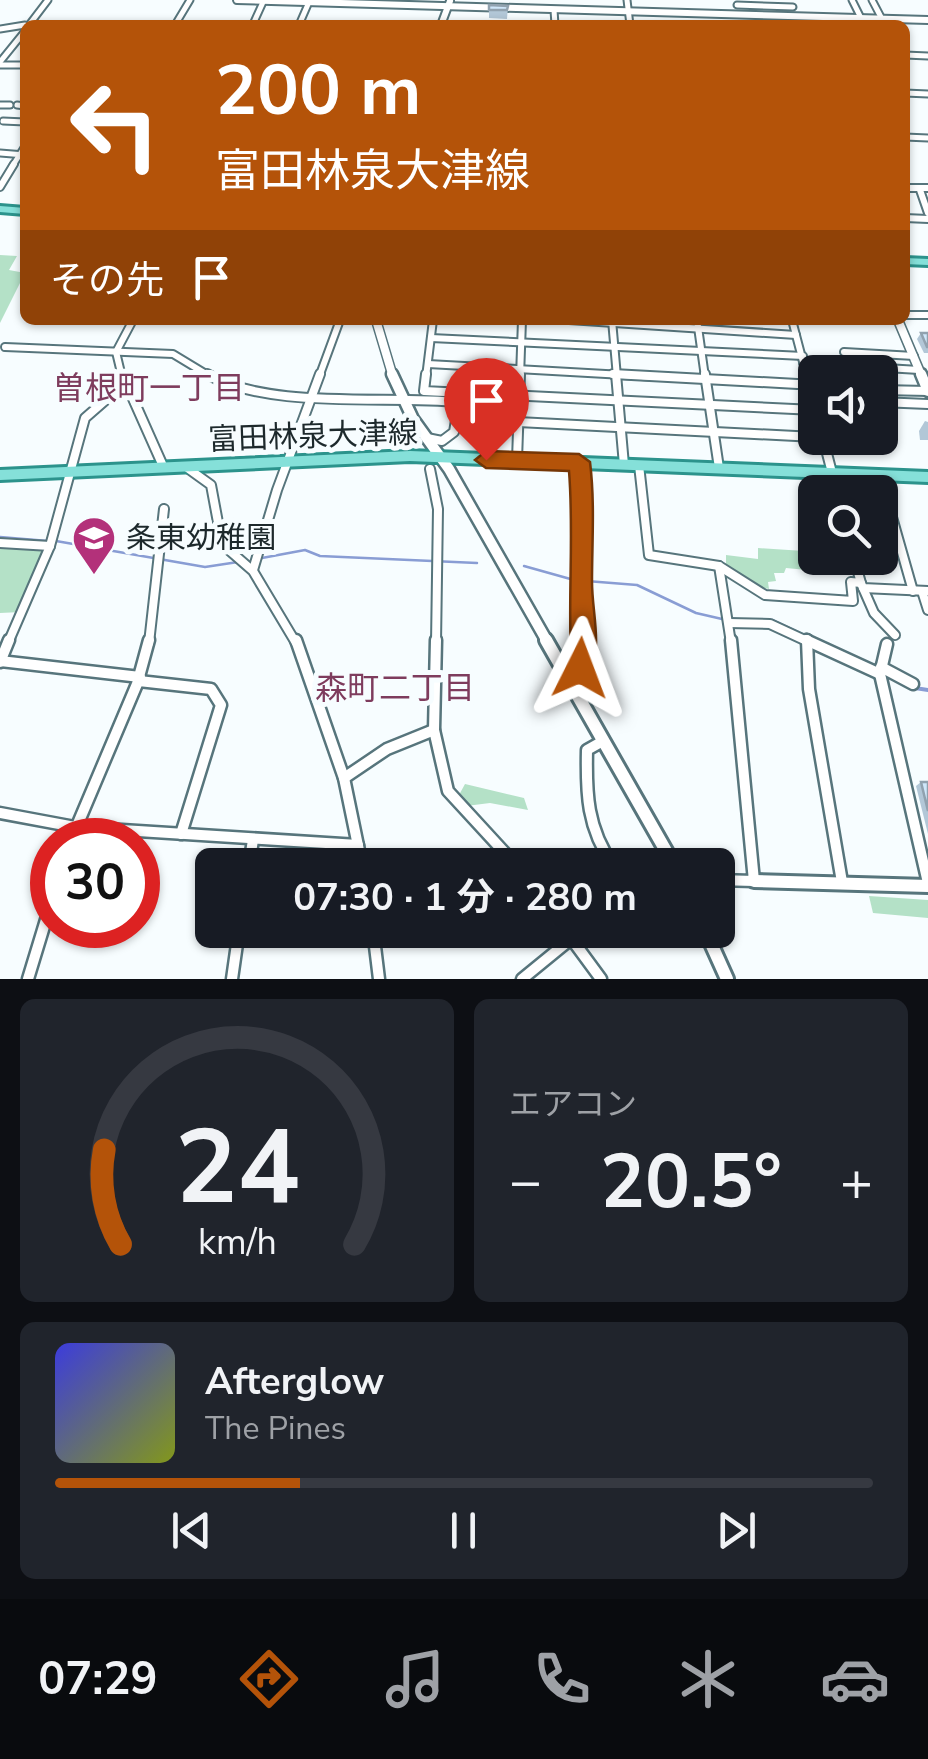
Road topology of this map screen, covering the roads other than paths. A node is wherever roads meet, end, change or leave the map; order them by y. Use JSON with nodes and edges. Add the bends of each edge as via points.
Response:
{"nodes":[{"id":1,"x":48,"y":0,"type":"edge"},
{"id":2,"x":237,"y":0,"type":"edge"},
{"id":3,"x":264,"y":0,"type":"edge"},
{"id":4,"x":627,"y":0,"type":"edge"},
{"id":5,"x":852,"y":0,"type":"edge"},
{"id":6,"x":872,"y":0,"type":"edge"},
{"id":7,"x":309,"y":2,"type":"edge"},
{"id":8,"x":449,"y":3,"type":"edge"},
{"id":9,"x":736,"y":3,"type":"edge"},
{"id":10,"x":773,"y":3,"type":"edge"},
{"id":11,"x":793,"y":7,"type":"dead end"},
{"id":12,"x":554,"y":10,"type":"junction"},
{"id":13,"x":628,"y":12,"type":"junction"},
{"id":14,"x":739,"y":16,"type":"junction"},
{"id":15,"x":779,"y":16,"type":"junction"},
{"id":16,"x":861,"y":18,"type":"junction"},
{"id":17,"x":882,"y":19,"type":"junction"},
{"id":18,"x":32,"y":20,"type":"edge"},
{"id":19,"x":555,"y":20,"type":"edge"},
{"id":20,"x":629,"y":20,"type":"edge"},
{"id":21,"x":780,"y":20,"type":"edge"},
{"id":22,"x":809,"y":20,"type":"edge"},
{"id":23,"x":832,"y":20,"type":"edge"},
{"id":24,"x":928,"y":20,"type":"edge"},
{"id":25,"x":20,"y":35,"type":"edge"},
{"id":26,"x":11,"y":48,"type":"junction"},
{"id":27,"x":20,"y":48,"type":"edge"},
{"id":28,"x":0,"y":63,"type":"edge"},
{"id":29,"x":0,"y":105,"type":"edge"},
{"id":30,"x":18,"y":105,"type":"edge"},
{"id":31,"x":19,"y":120,"type":"edge"},
{"id":32,"x":3,"y":121,"type":"dead end"},
{"id":33,"x":926,"y":138,"type":"edge"},
{"id":34,"x":928,"y":145,"type":"edge"},
{"id":35,"x":20,"y":159,"type":"edge"},
{"id":36,"x":0,"y":187,"type":"edge"},
{"id":37,"x":924,"y":189,"type":"edge"},
{"id":38,"x":928,"y":216,"type":"edge"},
{"id":39,"x":130,"y":325,"type":"edge"},
{"id":40,"x":338,"y":325,"type":"edge"},
{"id":41,"x":377,"y":325,"type":"edge"},
{"id":42,"x":432,"y":325,"type":"edge"},
{"id":43,"x":522,"y":325,"type":"edge"},
{"id":44,"x":612,"y":325,"type":"edge"},
{"id":45,"x":698,"y":325,"type":"edge"},
{"id":46,"x":708,"y":325,"type":"edge"},
{"id":47,"x":793,"y":325,"type":"edge"},
{"id":48,"x":900,"y":325,"type":"edge"},
{"id":49,"x":796,"y":334,"type":"junction"},
{"id":50,"x":431,"y":338,"type":"junction"},
{"id":51,"x":522,"y":340,"type":"junction"},
{"id":52,"x":614,"y":346,"type":"junction"},
{"id":53,"x":4,"y":347,"type":"dead end"},
{"id":54,"x":703,"y":351,"type":"junction"},
{"id":55,"x":116,"y":352,"type":"junction"},
{"id":56,"x":844,"y":352,"type":"dead end"},
{"id":57,"x":802,"y":355,"type":"edge"},
{"id":58,"x":914,"y":356,"type":"junction"},
{"id":59,"x":798,"y":360,"type":"edge"},
{"id":60,"x":428,"y":364,"type":"junction"},
{"id":61,"x":521,"y":367,"type":"junction"},
{"id":62,"x":898,"y":370,"type":"edge"},
{"id":63,"x":920,"y":370,"type":"junction"},
{"id":64,"x":616,"y":372,"type":"junction"},
{"id":65,"x":706,"y":378,"type":"junction"},
{"id":66,"x":124,"y":384,"type":"junction"},
{"id":67,"x":798,"y":384,"type":"edge"},
{"id":68,"x":898,"y":390,"type":"edge"},
{"id":69,"x":928,"y":391,"type":"edge"},
{"id":70,"x":521,"y":394,"type":"junction"},
{"id":71,"x":404,"y":397,"type":"junction"},
{"id":72,"x":460,"y":397,"type":"junction"},
{"id":73,"x":313,"y":398,"type":"junction"},
{"id":74,"x":618,"y":399,"type":"junction"},
{"id":75,"x":898,"y":403,"type":"edge"},
{"id":76,"x":710,"y":404,"type":"junction"},
{"id":77,"x":798,"y":404,"type":"edge"},
{"id":78,"x":928,"y":404,"type":"edge"},
{"id":79,"x":479,"y":420,"type":"dead end"},
{"id":80,"x":519,"y":423,"type":"junction"},
{"id":81,"x":620,"y":427,"type":"junction"},
{"id":82,"x":714,"y":432,"type":"junction"},
{"id":83,"x":798,"y":436,"type":"edge"},
{"id":84,"x":427,"y":438,"type":"junction"},
{"id":85,"x":828,"y":455,"type":"edge"},
{"id":86,"x":290,"y":460,"type":"junction"},
{"id":87,"x":516,"y":460,"type":"junction"},
{"id":88,"x":579,"y":462,"type":"junction"},
{"id":89,"x":434,"y":463,"type":"junction"},
{"id":90,"x":624,"y":465,"type":"junction"},
{"id":91,"x":639,"y":465,"type":"junction"},
{"id":92,"x":164,"y":466,"type":"junction"},
{"id":93,"x":182,"y":466,"type":"junction"},
{"id":94,"x":719,"y":468,"type":"junction"},
{"id":95,"x":70,"y":471,"type":"junction"},
{"id":96,"x":832,"y":473,"type":"junction"},
{"id":97,"x":0,"y":474,"type":"edge"},
{"id":98,"x":880,"y":475,"type":"edge"},
{"id":99,"x":898,"y":476,"type":"edge"},
{"id":100,"x":928,"y":477,"type":"edge"},
{"id":101,"x":164,"y":509,"type":"dead end"},
{"id":102,"x":898,"y":526,"type":"edge"},
{"id":103,"x":0,"y":543,"type":"edge"},
{"id":104,"x":50,"y":546,"type":"junction"},
{"id":105,"x":250,"y":562,"type":"junction"},
{"id":106,"x":719,"y":566,"type":"junction"},
{"id":107,"x":859,"y":575,"type":"edge"},
{"id":108,"x":862,"y":586,"type":"junction"},
{"id":109,"x":921,"y":591,"type":"edge"},
{"id":110,"x":928,"y":610,"type":"edge"},
{"id":111,"x":728,"y":621,"type":"junction"},
{"id":112,"x":807,"y":640,"type":"junction"},
{"id":113,"x":0,"y":661,"type":"edge"},
{"id":114,"x":881,"y":671,"type":"junction"},
{"id":115,"x":565,"y":674,"type":"junction"},
{"id":116,"x":139,"y":679,"type":"junction"},
{"id":117,"x":913,"y":684,"type":"dead end"},
{"id":118,"x":434,"y":730,"type":"junction"},
{"id":119,"x":603,"y":741,"type":"junction"},
{"id":120,"x":344,"y":778,"type":"junction"},
{"id":121,"x":0,"y":812,"type":"edge"},
{"id":122,"x":33,"y":818,"type":"edge"},
{"id":123,"x":79,"y":818,"type":"edge"},
{"id":124,"x":160,"y":832,"type":"edge"},
{"id":125,"x":181,"y":834,"type":"junction"},
{"id":126,"x":253,"y":840,"type":"junction"},
{"id":127,"x":358,"y":845,"type":"junction"},
{"id":128,"x":252,"y":848,"type":"edge"},
{"id":129,"x":359,"y":848,"type":"edge"},
{"id":130,"x":500,"y":848,"type":"edge"},
{"id":131,"x":601,"y":848,"type":"edge"},
{"id":132,"x":664,"y":848,"type":"edge"},
{"id":133,"x":735,"y":880,"type":"edge"},
{"id":134,"x":754,"y":881,"type":"junction"},
{"id":135,"x":842,"y":882,"type":"junction"},
{"id":136,"x":928,"y":884,"type":"edge"},
{"id":137,"x":37,"y":948,"type":"edge"},
{"id":138,"x":237,"y":948,"type":"edge"},
{"id":139,"x":375,"y":948,"type":"edge"},
{"id":140,"x":556,"y":948,"type":"edge"},
{"id":141,"x":582,"y":948,"type":"edge"},
{"id":142,"x":714,"y":948,"type":"edge"},
{"id":143,"x":28,"y":979,"type":"edge"},
{"id":144,"x":232,"y":979,"type":"edge"},
{"id":145,"x":380,"y":979,"type":"edge"},
{"id":146,"x":522,"y":979,"type":"edge"},
{"id":147,"x":602,"y":979,"type":"edge"},
{"id":148,"x":727,"y":979,"type":"edge"}],
"edges":[{"from":1,"to":18,"type":"street"},
{"from":2,"to":3,"type":"street"},
{"from":3,"to":7,"type":"street"},
{"from":4,"to":13,"type":"street"},
{"from":5,"to":16,"type":"street"},
{"from":6,"to":17,"type":"street"},
{"from":7,"to":8,"type":"street"},
{"from":8,"to":12,"type":"street"},
{"from":9,"to":10,"type":"street"},
{"from":9,"to":14,"type":"street"},
{"from":10,"to":11,"type":"street"},
{"from":10,"to":15,"type":"street"},
{"from":12,"to":13,"type":"street"},
{"from":12,"to":19,"type":"street"},
{"from":13,"to":14,"type":"street"},
{"from":13,"to":20,"type":"street"},
{"from":14,"to":15,"type":"street"},
{"from":15,"to":21,"type":"street"},
{"from":15,"to":22,"type":"street"},
{"from":16,"to":17,"type":"street"},
{"from":16,"to":23,"type":"street"},
{"from":17,"to":24,"type":"street"},
{"from":25,"to":26,"type":"street"},
{"from":26,"to":27,"type":"street"},
{"from":26,"to":28,"type":"street"},
{"from":29,"to":30,"type":"street"},
{"from":31,"to":32,"type":"street"},
{"from":33,"to":34,"type":"street"},
{"from":35,"to":36,"type":"street"},
{"from":37,"to":38,"type":"street"},
{"from":39,"to":55,"type":"street"},
{"from":40,"to":73,"type":"street"},
{"from":41,"to":71,"type":"street"},
{"from":42,"to":50,"type":"street"},
{"from":43,"to":51,"type":"street"},
{"from":44,"to":52,"type":"street"},
{"from":45,"to":54,"type":"street"},
{"from":46,"to":49,"type":"street"},
{"from":47,"to":49,"type":"street"},
{"from":48,"to":58,"type":"street"},
{"from":49,"to":57,"type":"street"},
{"from":50,"to":51,"type":"street"},
{"from":50,"to":60,"type":"street"},
{"from":51,"to":52,"type":"street"},
{"from":51,"to":61,"type":"street"},
{"from":52,"to":54,"type":"street"},
{"from":52,"to":64,"type":"street"},
{"from":53,"to":55,"type":"street"},
{"from":54,"to":59,"type":"street"},
{"from":54,"to":65,"type":"street"},
{"from":55,"to":66,"type":"street"},
{"from":55,"to":73,"type":"street","via":[[173,354],[229,387]]},
{"from":56,"to":58,"type":"street"},
{"from":58,"to":63,"type":"street"},
{"from":60,"to":61,"type":"street"},
{"from":60,"to":72,"type":"street","via":[[424,390]]},
{"from":61,"to":64,"type":"street"},
{"from":61,"to":70,"type":"street"},
{"from":62,"to":63,"type":"street"},
{"from":63,"to":69,"type":"street"},
{"from":64,"to":65,"type":"street"},
{"from":64,"to":74,"type":"street"},
{"from":65,"to":67,"type":"street"},
{"from":65,"to":76,"type":"street"},
{"from":66,"to":92,"type":"street"},
{"from":66,"to":95,"type":"street","via":[[84,418]]},
{"from":68,"to":69,"type":"street"},
{"from":70,"to":72,"type":"street"},
{"from":70,"to":74,"type":"street"},
{"from":70,"to":80,"type":"street"},
{"from":71,"to":72,"type":"street"},
{"from":71,"to":73,"type":"street"},
{"from":71,"to":84,"type":"street"},
{"from":72,"to":84,"type":"street","via":[[454,432],[442,441]]},
{"from":73,"to":86,"type":"street"},
{"from":74,"to":76,"type":"street"},
{"from":74,"to":81,"type":"street"},
{"from":75,"to":78,"type":"street"},
{"from":76,"to":77,"type":"street"},
{"from":76,"to":82,"type":"street"},
{"from":79,"to":80,"type":"street"},
{"from":80,"to":81,"type":"street"},
{"from":80,"to":87,"type":"street"},
{"from":81,"to":82,"type":"street"},
{"from":81,"to":90,"type":"street"},
{"from":82,"to":83,"type":"street"},
{"from":82,"to":94,"type":"street"},
{"from":84,"to":89,"type":"street"},
{"from":85,"to":96,"type":"street"},
{"from":86,"to":89,"type":"main road","name":"富田林泉大津線"},
{"from":86,"to":93,"type":"main road","name":"富田林泉大津線"},
{"from":86,"to":105,"type":"street"},
{"from":87,"to":88,"type":"main road","name":"富田林泉大津線"},
{"from":87,"to":89,"type":"main road","name":"富田林泉大津線"},
{"from":88,"to":90,"type":"main road","name":"富田林泉大津線"},
{"from":88,"to":115,"type":"street","via":[[584,657],[580,668]]},
{"from":89,"to":115,"type":"street","via":[[449,469]]},
{"from":89,"to":118,"type":"street"},
{"from":90,"to":91,"type":"main road","name":"富田林泉大津線"},
{"from":91,"to":94,"type":"main road","name":"富田林泉大津線"},
{"from":91,"to":106,"type":"street","via":[[649,556]]},
{"from":92,"to":93,"type":"main road","name":"富田林泉大津線"},
{"from":92,"to":95,"type":"main road","name":"富田林泉大津線"},
{"from":93,"to":105,"type":"street","via":[[211,485],[222,544]]},
{"from":94,"to":96,"type":"main road","name":"富田林泉大津線"},
{"from":95,"to":97,"type":"main road","name":"富田林泉大津線"},
{"from":95,"to":104,"type":"street"},
{"from":96,"to":98,"type":"main road","name":"富田林泉大津線"},
{"from":99,"to":100,"type":"main road","name":"富田林泉大津線"},
{"from":101,"to":116,"type":"street","via":[[162,564]]},
{"from":102,"to":109,"type":"street"},
{"from":103,"to":104,"type":"street"},
{"from":104,"to":113,"type":"street"},
{"from":105,"to":120,"type":"street","via":[[292,630]]},
{"from":106,"to":108,"type":"street","via":[[765,595],[782,598],[853,601],[850,582]]},
{"from":106,"to":111,"type":"street"},
{"from":107,"to":108,"type":"street"},
{"from":108,"to":109,"type":"street"},
{"from":108,"to":114,"type":"street","via":[[891,639]]},
{"from":109,"to":110,"type":"street"},
{"from":111,"to":112,"type":"street","via":[[770,624]]},
{"from":111,"to":134,"type":"street"},
{"from":112,"to":114,"type":"street"},
{"from":112,"to":135,"type":"street","via":[[809,689]]},
{"from":113,"to":116,"type":"street"},
{"from":114,"to":117,"type":"street"},
{"from":114,"to":136,"type":"street"},
{"from":115,"to":119,"type":"street"},
{"from":116,"to":123,"type":"street"},
{"from":116,"to":125,"type":"street","via":[[212,689],[222,705]]},
{"from":118,"to":120,"type":"street","via":[[387,748]]},
{"from":118,"to":130,"type":"street","via":[[448,791]]},
{"from":119,"to":131,"type":"street","via":[[587,750],[586,818]]},
{"from":119,"to":132,"type":"street"},
{"from":120,"to":127,"type":"street"},
{"from":121,"to":122,"type":"street"},
{"from":124,"to":125,"type":"street"},
{"from":125,"to":126,"type":"street"},
{"from":126,"to":127,"type":"street"},
{"from":126,"to":128,"type":"street"},
{"from":127,"to":129,"type":"street"},
{"from":133,"to":134,"type":"street"},
{"from":134,"to":135,"type":"street"},
{"from":135,"to":136,"type":"street"},
{"from":137,"to":143,"type":"street"},
{"from":138,"to":144,"type":"street"},
{"from":139,"to":145,"type":"street"},
{"from":140,"to":146,"type":"street"},
{"from":141,"to":147,"type":"street"},
{"from":142,"to":148,"type":"street"}]}
